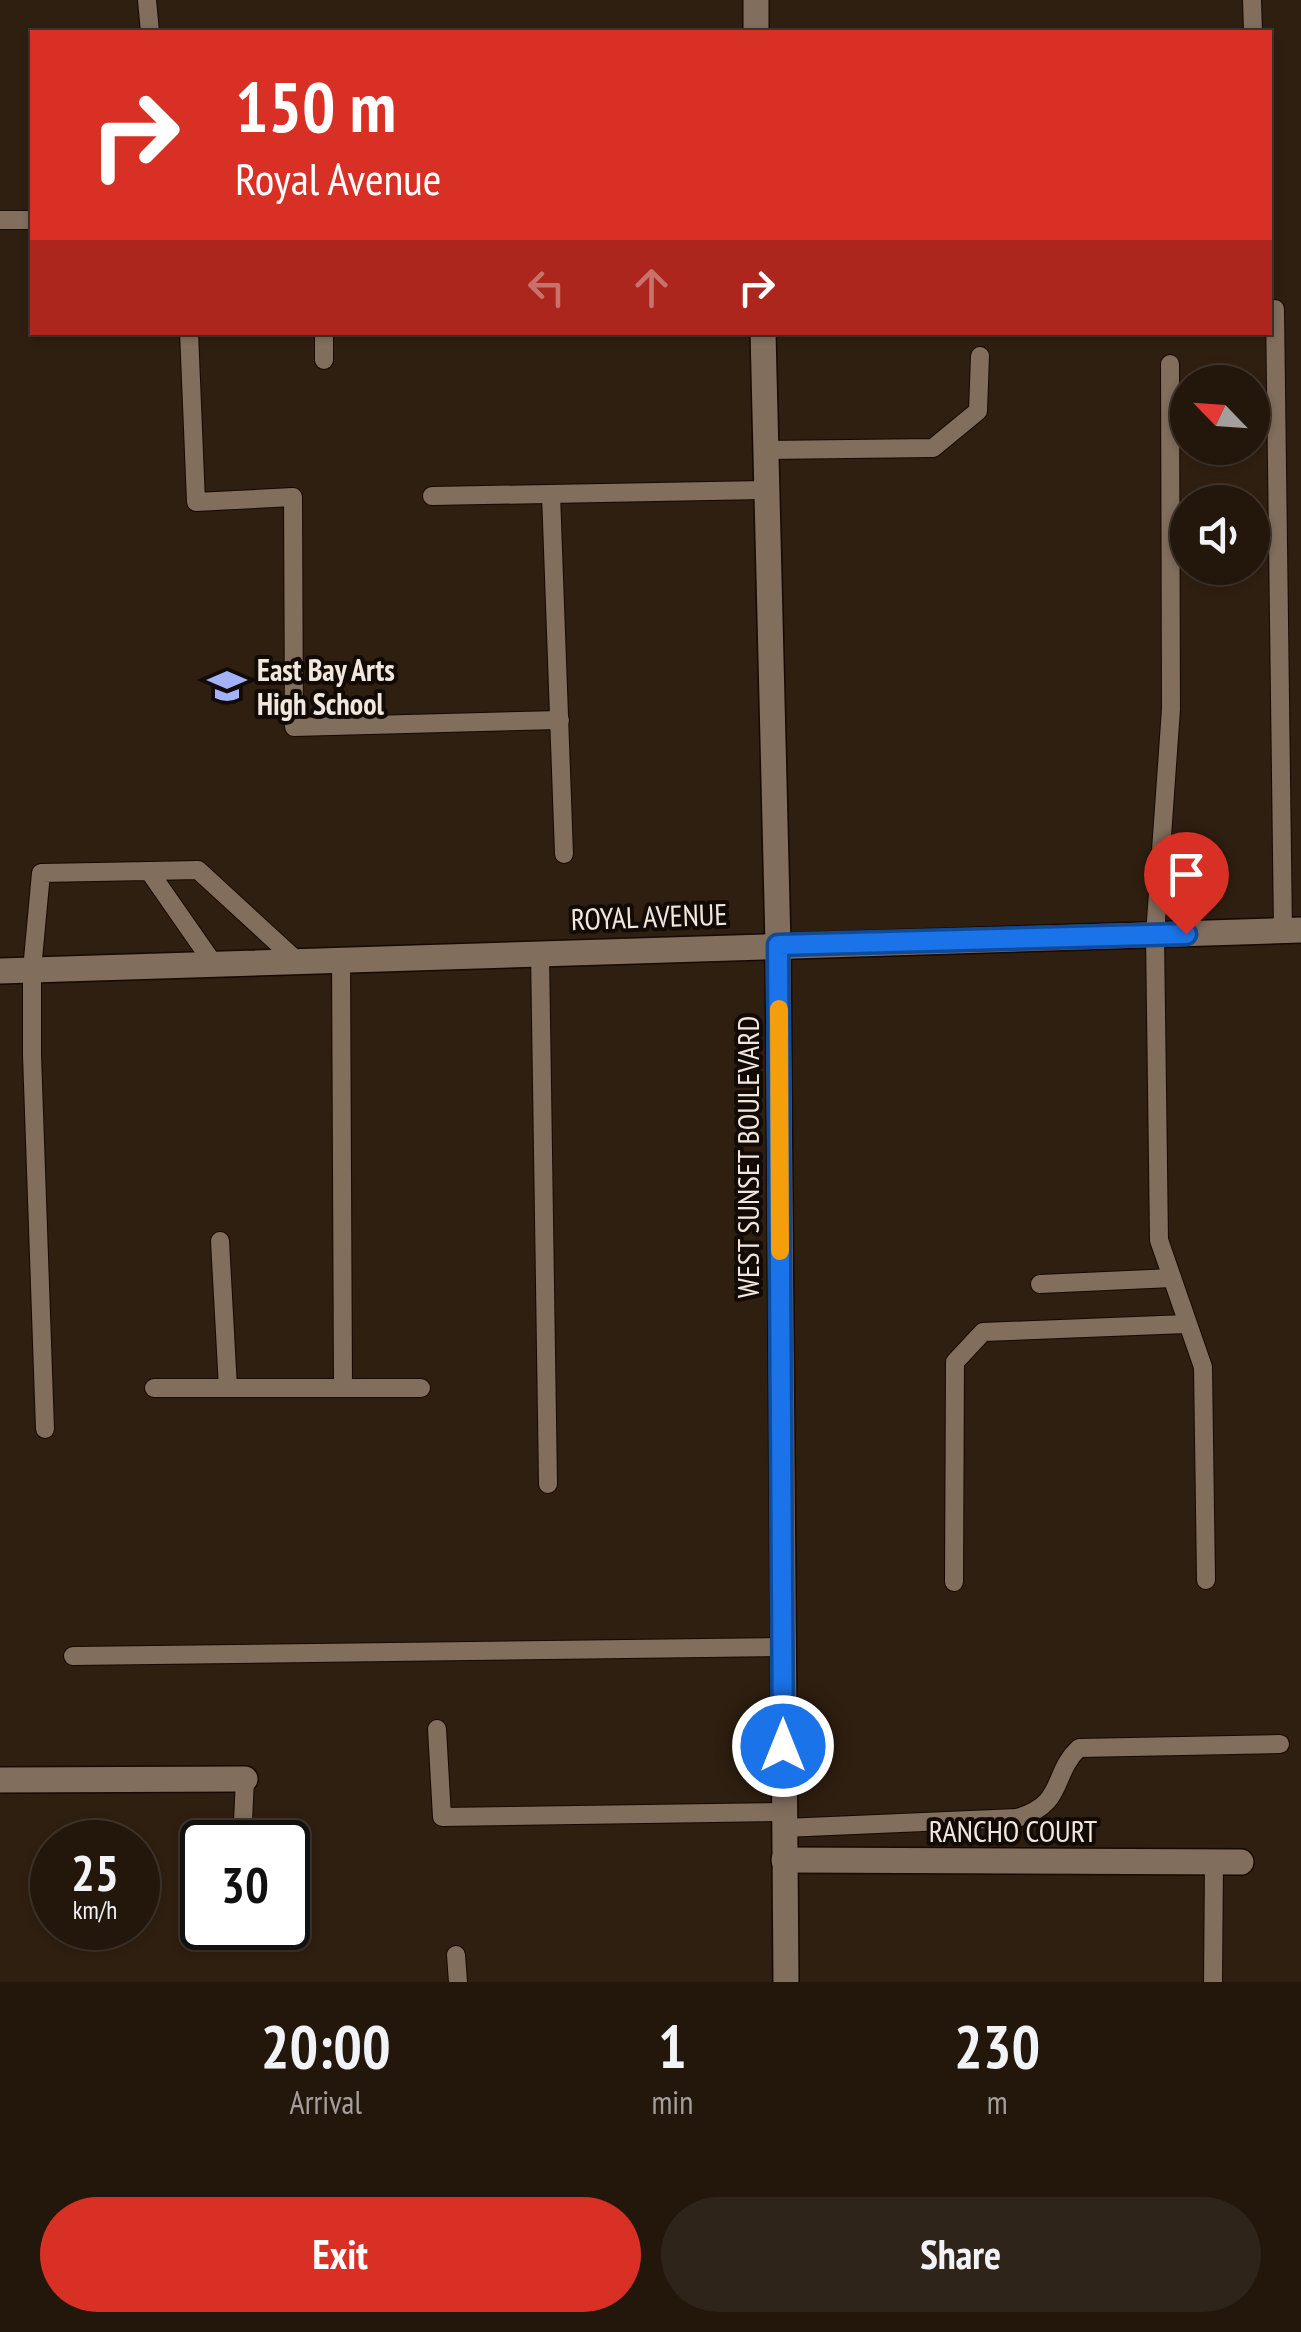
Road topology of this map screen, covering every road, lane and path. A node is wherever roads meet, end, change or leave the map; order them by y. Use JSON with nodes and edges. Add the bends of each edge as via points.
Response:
{"nodes":[{"id":1,"x":147,"y":0,"type":"edge"},
{"id":2,"x":756,"y":0,"type":"edge"},
{"id":3,"x":1252,"y":0,"type":"edge"},
{"id":4,"x":150,"y":30,"type":"edge"},
{"id":5,"x":756,"y":30,"type":"edge"},
{"id":6,"x":1253,"y":30,"type":"edge"},
{"id":7,"x":0,"y":220,"type":"edge"},
{"id":8,"x":30,"y":220,"type":"edge"},
{"id":9,"x":1275,"y":310,"type":"dead end"},
{"id":10,"x":189,"y":335,"type":"edge"},
{"id":11,"x":324,"y":335,"type":"edge"},
{"id":12,"x":764,"y":335,"type":"edge"},
{"id":13,"x":980,"y":356,"type":"dead end"},
{"id":14,"x":324,"y":360,"type":"dead end"},
{"id":15,"x":1170,"y":364,"type":"dead end"},
{"id":16,"x":766,"y":450,"type":"junction"},
{"id":17,"x":767,"y":490,"type":"junction"},
{"id":18,"x":551,"y":494,"type":"junction"},
{"id":19,"x":432,"y":496,"type":"dead end"},
{"id":20,"x":560,"y":720,"type":"junction"},
{"id":21,"x":564,"y":854,"type":"dead end"},
{"id":22,"x":148,"y":871,"type":"junction"},
{"id":23,"x":1292,"y":931,"type":"edge"},
{"id":24,"x":1154,"y":934,"type":"junction"},
{"id":25,"x":778,"y":945,"type":"junction"},
{"id":26,"x":540,"y":952,"type":"junction"},
{"id":27,"x":341,"y":959,"type":"junction"},
{"id":28,"x":297,"y":961,"type":"junction"},
{"id":29,"x":213,"y":963,"type":"junction"},
{"id":30,"x":32,"y":970,"type":"junction"},
{"id":31,"x":0,"y":971,"type":"edge"},
{"id":32,"x":220,"y":1241,"type":"dead end"},
{"id":33,"x":1172,"y":1278,"type":"junction"},
{"id":34,"x":1040,"y":1284,"type":"dead end"},
{"id":35,"x":1186,"y":1324,"type":"junction"},
{"id":36,"x":154,"y":1388,"type":"dead end"},
{"id":37,"x":228,"y":1388,"type":"junction"},
{"id":38,"x":343,"y":1388,"type":"junction"},
{"id":39,"x":421,"y":1388,"type":"dead end"},
{"id":40,"x":45,"y":1428,"type":"dead end"},
{"id":41,"x":548,"y":1484,"type":"dead end"},
{"id":42,"x":1206,"y":1580,"type":"dead end"},
{"id":43,"x":954,"y":1582,"type":"dead end"},
{"id":44,"x":782,"y":1647,"type":"junction"},
{"id":45,"x":74,"y":1656,"type":"dead end"},
{"id":46,"x":436,"y":1729,"type":"dead end"},
{"id":47,"x":1280,"y":1744,"type":"dead end"},
{"id":48,"x":245,"y":1779,"type":"joint"},
{"id":49,"x":0,"y":1780,"type":"edge"},
{"id":50,"x":243,"y":1820,"type":"edge"},
{"id":51,"x":784,"y":1820,"type":"junction"},
{"id":52,"x":784,"y":1860,"type":"junction"},
{"id":53,"x":1214,"y":1862,"type":"junction"},
{"id":54,"x":1241,"y":1862,"type":"dead end"},
{"id":55,"x":456,"y":1954,"type":"dead end"},
{"id":56,"x":458,"y":1982,"type":"edge"},
{"id":57,"x":786,"y":1982,"type":"edge"},
{"id":58,"x":1213,"y":1982,"type":"edge"}],
"edges":[{"from":1,"to":4,"type":"lane"},
{"from":2,"to":5,"type":"street"},
{"from":3,"to":6,"type":"lane"},
{"from":7,"to":8,"type":"lane"},
{"from":9,"to":23,"type":"lane"},
{"from":10,"to":20,"type":"lane","via":[[196,502],[292,497],[294,727]]},
{"from":11,"to":14,"type":"lane"},
{"from":12,"to":16,"type":"street","name":"WEST SUNSET BOULEVARD"},
{"from":13,"to":16,"type":"lane","via":[[978,411],[933,448]]},
{"from":15,"to":24,"type":"lane","via":[[1171,710]]},
{"from":16,"to":17,"type":"street","name":"WEST SUNSET BOULEVARD"},
{"from":17,"to":18,"type":"lane"},
{"from":17,"to":25,"type":"street","name":"WEST SUNSET BOULEVARD"},
{"from":18,"to":19,"type":"lane"},
{"from":18,"to":20,"type":"lane"},
{"from":20,"to":21,"type":"lane"},
{"from":22,"to":28,"type":"lane","via":[[198,870]]},
{"from":22,"to":29,"type":"lane"},
{"from":22,"to":30,"type":"lane","via":[[41,872]]},
{"from":23,"to":24,"type":"street","name":"ROYAL AVENUE"},
{"from":24,"to":25,"type":"street","name":"ROYAL AVENUE"},
{"from":24,"to":33,"type":"lane","via":[[1158,1240]]},
{"from":25,"to":26,"type":"street","name":"ROYAL AVENUE"},
{"from":25,"to":44,"type":"street","name":"WEST SUNSET BOULEVARD"},
{"from":26,"to":27,"type":"street","name":"ROYAL AVENUE"},
{"from":26,"to":41,"type":"lane"},
{"from":27,"to":28,"type":"street","name":"ROYAL AVENUE"},
{"from":27,"to":38,"type":"lane"},
{"from":28,"to":29,"type":"street","name":"ROYAL AVENUE"},
{"from":29,"to":30,"type":"street","name":"ROYAL AVENUE"},
{"from":30,"to":31,"type":"street","name":"ROYAL AVENUE"},
{"from":30,"to":40,"type":"lane"},
{"from":32,"to":37,"type":"lane"},
{"from":33,"to":34,"type":"lane"},
{"from":33,"to":35,"type":"lane"},
{"from":35,"to":42,"type":"lane","via":[[1203,1367]]},
{"from":35,"to":43,"type":"lane","via":[[984,1332],[955,1362]]},
{"from":36,"to":37,"type":"lane"},
{"from":37,"to":38,"type":"lane"},
{"from":38,"to":39,"type":"lane"},
{"from":44,"to":45,"type":"lane"},
{"from":44,"to":51,"type":"street","name":"WEST SUNSET BOULEVARD"},
{"from":46,"to":51,"type":"lane","via":[[442,1817]]},
{"from":47,"to":51,"type":"lane","via":[[1080,1748],[1048,1800],[1036,1813],[1017,1818]]},
{"from":48,"to":49,"type":"street"},
{"from":48,"to":50,"type":"lane"},
{"from":51,"to":52,"type":"street","name":"WEST SUNSET BOULEVARD"},
{"from":52,"to":53,"type":"street","name":"RANCHO COURT"},
{"from":52,"to":57,"type":"street","name":"WEST SUNSET BOULEVARD"},
{"from":53,"to":54,"type":"street","name":"RANCHO COURT"},
{"from":53,"to":58,"type":"lane"},
{"from":55,"to":56,"type":"lane"}]}
